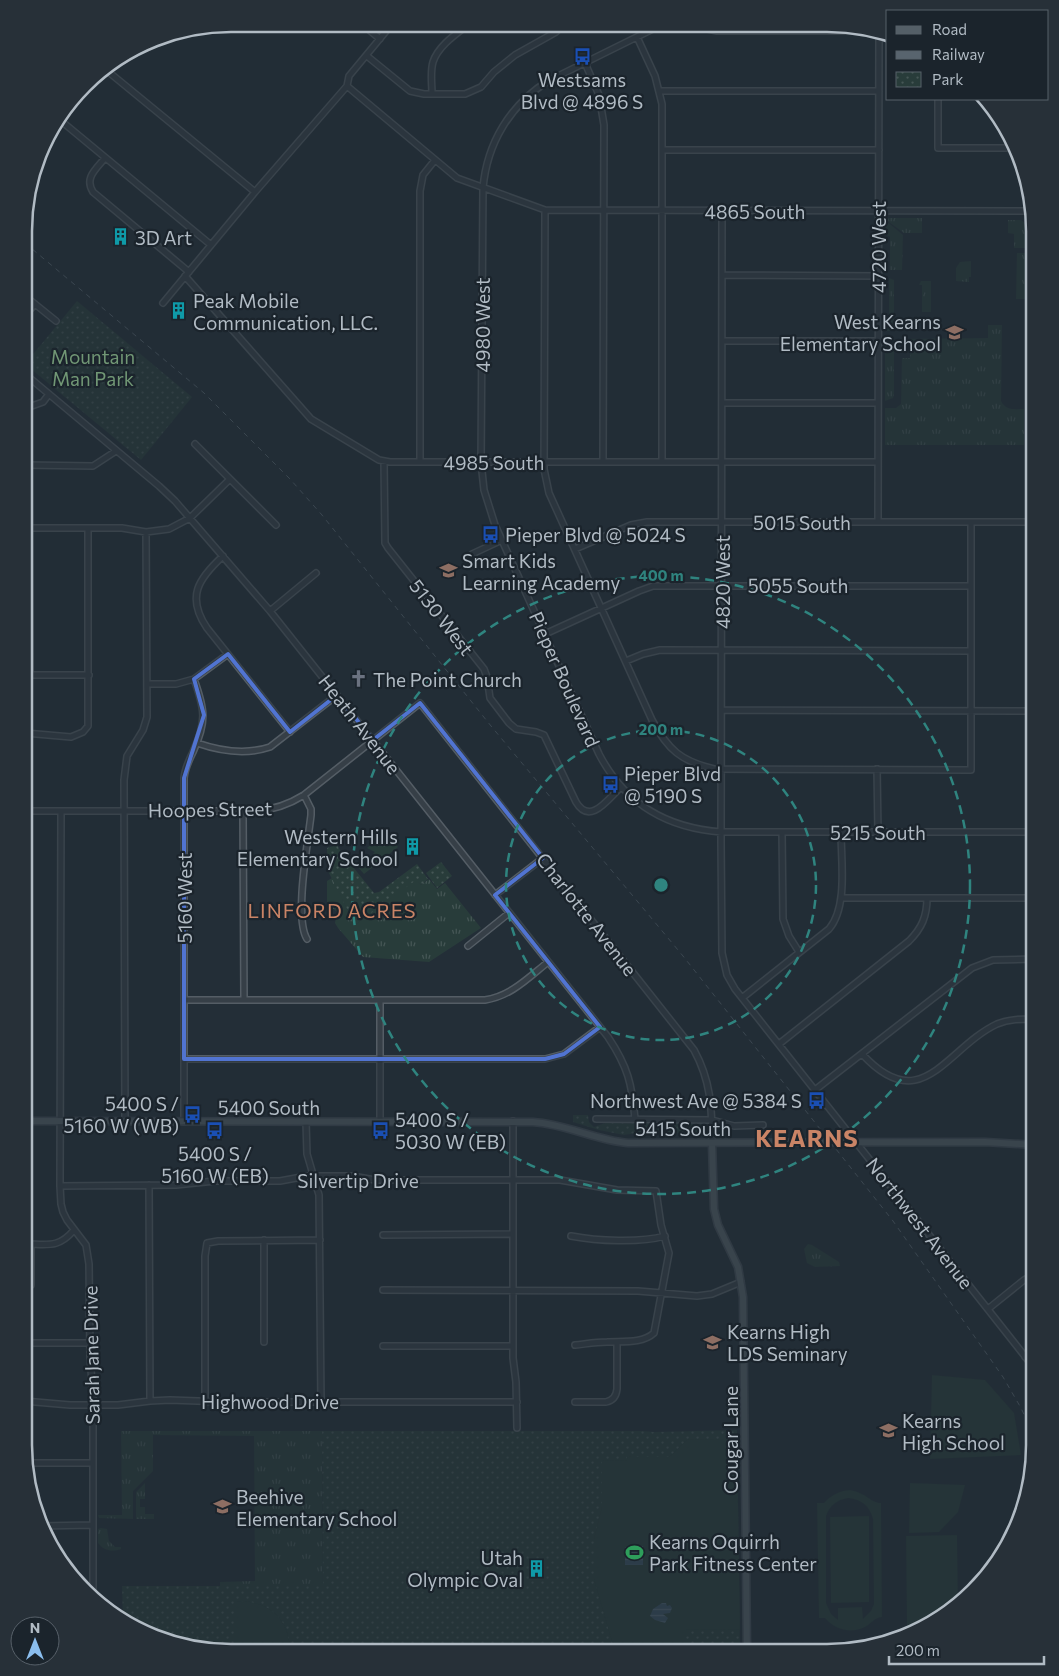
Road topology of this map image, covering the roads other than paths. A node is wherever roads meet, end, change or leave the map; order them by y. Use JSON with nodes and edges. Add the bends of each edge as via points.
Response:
{"nodes":[{"id":1,"x":372,"y":32,"type":"edge"},
{"id":2,"x":386,"y":32,"type":"edge"},
{"id":3,"x":460,"y":32,"type":"edge"},
{"id":4,"x":556,"y":32,"type":"edge"},
{"id":5,"x":647,"y":32,"type":"edge"},
{"id":6,"x":637,"y":37,"type":"junction"},
{"id":7,"x":380,"y":39,"type":"junction"},
{"id":8,"x":878,"y":39,"type":"edge"},
{"id":9,"x":367,"y":56,"type":"junction"},
{"id":10,"x":585,"y":62,"type":"junction"},
{"id":11,"x":111,"y":74,"type":"edge"},
{"id":12,"x":347,"y":86,"type":"junction"},
{"id":13,"x":660,"y":91,"type":"junction"},
{"id":14,"x":879,"y":91,"type":"junction"},
{"id":15,"x":432,"y":94,"type":"junction"},
{"id":16,"x":938,"y":100,"type":"edge"},
{"id":17,"x":64,"y":124,"type":"edge"},
{"id":18,"x":1008,"y":148,"type":"edge"},
{"id":19,"x":663,"y":150,"type":"junction"},
{"id":20,"x":878,"y":150,"type":"junction"},
{"id":21,"x":106,"y":158,"type":"junction"},
{"id":22,"x":435,"y":160,"type":"junction"},
{"id":23,"x":483,"y":188,"type":"junction"},
{"id":24,"x":254,"y":192,"type":"junction"},
{"id":25,"x":545,"y":210,"type":"junction"},
{"id":26,"x":722,"y":210,"type":"junction"},
{"id":27,"x":604,"y":211,"type":"junction"},
{"id":28,"x":663,"y":211,"type":"junction"},
{"id":29,"x":878,"y":211,"type":"junction"},
{"id":30,"x":1026,"y":212,"type":"edge"},
{"id":31,"x":211,"y":245,"type":"junction"},
{"id":32,"x":187,"y":274,"type":"junction"},
{"id":33,"x":722,"y":275,"type":"junction"},
{"id":34,"x":878,"y":276,"type":"junction"},
{"id":35,"x":32,"y":302,"type":"edge"},
{"id":36,"x":163,"y":303,"type":"dead end"},
{"id":37,"x":35,"y":304,"type":"junction"},
{"id":38,"x":32,"y":308,"type":"edge"},
{"id":39,"x":56,"y":321,"type":"dead end"},
{"id":40,"x":722,"y":341,"type":"junction"},
{"id":41,"x":878,"y":341,"type":"junction"},
{"id":42,"x":32,"y":380,"type":"edge"},
{"id":43,"x":49,"y":394,"type":"junction"},
{"id":44,"x":722,"y":403,"type":"junction"},
{"id":45,"x":878,"y":403,"type":"junction"},
{"id":46,"x":32,"y":406,"type":"edge"},
{"id":47,"x":195,"y":444,"type":"dead end"},
{"id":48,"x":116,"y":451,"type":"junction"},
{"id":49,"x":384,"y":461,"type":"junction"},
{"id":50,"x":544,"y":461,"type":"junction"},
{"id":51,"x":420,"y":462,"type":"junction"},
{"id":52,"x":481,"y":462,"type":"junction"},
{"id":53,"x":603,"y":462,"type":"junction"},
{"id":54,"x":662,"y":462,"type":"junction"},
{"id":55,"x":722,"y":462,"type":"junction"},
{"id":56,"x":878,"y":462,"type":"junction"},
{"id":57,"x":32,"y":465,"type":"edge"},
{"id":58,"x":230,"y":479,"type":"junction"},
{"id":59,"x":190,"y":518,"type":"junction"},
{"id":60,"x":722,"y":522,"type":"junction"},
{"id":61,"x":878,"y":522,"type":"junction"},
{"id":62,"x":971,"y":522,"type":"junction"},
{"id":63,"x":1026,"y":522,"type":"edge"},
{"id":64,"x":276,"y":525,"type":"dead end"},
{"id":65,"x":32,"y":528,"type":"edge"},
{"id":66,"x":88,"y":528,"type":"junction"},
{"id":67,"x":146,"y":532,"type":"junction"},
{"id":68,"x":502,"y":540,"type":"junction"},
{"id":69,"x":575,"y":549,"type":"junction"},
{"id":70,"x":472,"y":554,"type":"dead end"},
{"id":71,"x":223,"y":556,"type":"junction"},
{"id":72,"x":316,"y":573,"type":"dead end"},
{"id":73,"x":722,"y":585,"type":"junction"},
{"id":74,"x":971,"y":586,"type":"junction"},
{"id":75,"x":602,"y":608,"type":"junction"},
{"id":76,"x":270,"y":612,"type":"junction"},
{"id":77,"x":545,"y":634,"type":"junction"},
{"id":78,"x":722,"y":650,"type":"junction"},
{"id":79,"x":971,"y":651,"type":"junction"},
{"id":80,"x":228,"y":654,"type":"junction"},
{"id":81,"x":626,"y":661,"type":"junction"},
{"id":82,"x":32,"y":675,"type":"edge"},
{"id":83,"x":89,"y":675,"type":"junction"},
{"id":84,"x":194,"y":679,"type":"junction"},
{"id":85,"x":147,"y":684,"type":"junction"},
{"id":86,"x":337,"y":695,"type":"junction"},
{"id":87,"x":420,"y":703,"type":"joint"},
{"id":88,"x":722,"y":710,"type":"junction"},
{"id":89,"x":971,"y":711,"type":"junction"},
{"id":90,"x":1026,"y":711,"type":"edge"},
{"id":91,"x":290,"y":732,"type":"junction"},
{"id":92,"x":32,"y":734,"type":"edge"},
{"id":93,"x":373,"y":740,"type":"junction"},
{"id":94,"x":197,"y":743,"type":"junction"},
{"id":95,"x":722,"y":769,"type":"junction"},
{"id":96,"x":877,"y":770,"type":"junction"},
{"id":97,"x":621,"y":787,"type":"junction"},
{"id":98,"x":304,"y":795,"type":"junction"},
{"id":99,"x":61,"y":810,"type":"junction"},
{"id":100,"x":124,"y":810,"type":"junction"},
{"id":101,"x":32,"y":811,"type":"edge"},
{"id":102,"x":184,"y":811,"type":"junction"},
{"id":103,"x":243,"y":811,"type":"junction"},
{"id":104,"x":722,"y":832,"type":"junction"},
{"id":105,"x":782,"y":832,"type":"junction"},
{"id":106,"x":841,"y":832,"type":"junction"},
{"id":107,"x":878,"y":832,"type":"junction"},
{"id":108,"x":1026,"y":832,"type":"edge"},
{"id":109,"x":543,"y":858,"type":"junction"},
{"id":110,"x":495,"y":895,"type":"junction"},
{"id":111,"x":841,"y":898,"type":"junction"},
{"id":112,"x":928,"y":898,"type":"junction"},
{"id":113,"x":1026,"y":898,"type":"edge"},
{"id":114,"x":509,"y":913,"type":"junction"},
{"id":115,"x":307,"y":939,"type":"dead end"},
{"id":116,"x":468,"y":946,"type":"dead end"},
{"id":117,"x":800,"y":952,"type":"junction"},
{"id":118,"x":722,"y":953,"type":"joint"},
{"id":119,"x":1026,"y":959,"type":"edge"},
{"id":120,"x":548,"y":962,"type":"junction"},
{"id":121,"x":742,"y":998,"type":"junction"},
{"id":122,"x":184,"y":1000,"type":"junction"},
{"id":123,"x":244,"y":1000,"type":"junction"},
{"id":124,"x":380,"y":1000,"type":"junction"},
{"id":125,"x":1026,"y":1019,"type":"edge"},
{"id":126,"x":600,"y":1027,"type":"junction"},
{"id":127,"x":779,"y":1044,"type":"junction"},
{"id":128,"x":862,"y":1054,"type":"junction"},
{"id":129,"x":184,"y":1059,"type":"junction"},
{"id":130,"x":380,"y":1059,"type":"junction"},
{"id":131,"x":816,"y":1090,"type":"junction"},
{"id":132,"x":596,"y":1119,"type":"dead end"},
{"id":133,"x":634,"y":1119,"type":"junction"},
{"id":134,"x":712,"y":1120,"type":"junction"},
{"id":135,"x":513,"y":1121,"type":"junction"},
{"id":136,"x":32,"y":1122,"type":"edge"},
{"id":137,"x":60,"y":1122,"type":"junction"},
{"id":138,"x":125,"y":1122,"type":"junction"},
{"id":139,"x":184,"y":1122,"type":"junction"},
{"id":140,"x":306,"y":1122,"type":"junction"},
{"id":141,"x":380,"y":1122,"type":"junction"},
{"id":142,"x":763,"y":1125,"type":"dead end"},
{"id":143,"x":856,"y":1142,"type":"junction"},
{"id":144,"x":712,"y":1143,"type":"junction"},
{"id":145,"x":1026,"y":1145,"type":"edge"},
{"id":146,"x":314,"y":1176,"type":"junction"},
{"id":147,"x":513,"y":1180,"type":"junction"},
{"id":148,"x":60,"y":1186,"type":"junction"},
{"id":149,"x":149,"y":1186,"type":"junction"},
{"id":150,"x":74,"y":1230,"type":"junction"},
{"id":151,"x":513,"y":1234,"type":"junction"},
{"id":152,"x":383,"y":1235,"type":"dead end"},
{"id":153,"x":571,"y":1236,"type":"dead end"},
{"id":154,"x":665,"y":1236,"type":"junction"},
{"id":155,"x":264,"y":1240,"type":"junction"},
{"id":156,"x":320,"y":1240,"type":"junction"},
{"id":157,"x":32,"y":1244,"type":"edge"},
{"id":158,"x":1026,"y":1279,"type":"edge"},
{"id":159,"x":742,"y":1282,"type":"junction"},
{"id":160,"x":383,"y":1290,"type":"dead end"},
{"id":161,"x":513,"y":1291,"type":"junction"},
{"id":162,"x":661,"y":1292,"type":"junction"},
{"id":163,"x":988,"y":1309,"type":"junction"},
{"id":164,"x":32,"y":1342,"type":"dead end"},
{"id":165,"x":90,"y":1342,"type":"junction"},
{"id":166,"x":264,"y":1342,"type":"dead end"},
{"id":167,"x":617,"y":1342,"type":"junction"},
{"id":168,"x":575,"y":1345,"type":"dead end"},
{"id":169,"x":383,"y":1346,"type":"dead end"},
{"id":170,"x":513,"y":1346,"type":"junction"},
{"id":171,"x":1025,"y":1357,"type":"edge"},
{"id":172,"x":32,"y":1401,"type":"edge"},
{"id":173,"x":150,"y":1401,"type":"junction"},
{"id":174,"x":205,"y":1401,"type":"junction"},
{"id":175,"x":321,"y":1402,"type":"junction"},
{"id":176,"x":517,"y":1402,"type":"junction"},
{"id":177,"x":575,"y":1402,"type":"dead end"},
{"id":178,"x":93,"y":1404,"type":"junction"},
{"id":179,"x":516,"y":1428,"type":"dead end"},
{"id":180,"x":33,"y":1463,"type":"edge"},
{"id":181,"x":92,"y":1463,"type":"junction"},
{"id":182,"x":92,"y":1525,"type":"junction"},
{"id":183,"x":50,"y":1526,"type":"edge"},
{"id":184,"x":92,"y":1586,"type":"edge"},
{"id":185,"x":747,"y":1644,"type":"edge"}],
"edges":[{"from":1,"to":7,"type":"street"},
{"from":2,"to":7,"type":"street"},
{"from":3,"to":15,"type":"street","via":[[434,59]]},
{"from":4,"to":15,"type":"street","via":[[515,55],[472,92]]},
{"from":5,"to":6,"type":"street","name":"4980 West"},
{"from":6,"to":10,"type":"street","name":"4980 West"},
{"from":6,"to":13,"type":"street"},
{"from":7,"to":9,"type":"street"},
{"from":8,"to":14,"type":"street","name":"4720 West"},
{"from":9,"to":12,"type":"street","via":[[350,76]]},
{"from":9,"to":15,"type":"street","via":[[410,91]]},
{"from":10,"to":23,"type":"street","name":"4980 West","via":[[541,86],[515,109],[492,144]]},
{"from":10,"to":27,"type":"street","via":[[603,116]]},
{"from":11,"to":24,"type":"street"},
{"from":12,"to":22,"type":"street","name":"4865 South"},
{"from":12,"to":24,"type":"street"},
{"from":13,"to":14,"type":"street"},
{"from":13,"to":19,"type":"street"},
{"from":14,"to":20,"type":"street","name":"4720 West"},
{"from":16,"to":18,"type":"street","via":[[938,148]]},
{"from":17,"to":21,"type":"street"},
{"from":19,"to":20,"type":"street"},
{"from":19,"to":28,"type":"street"},
{"from":20,"to":29,"type":"street","name":"4720 West"},
{"from":21,"to":31,"type":"street"},
{"from":21,"to":32,"type":"street","name":"4985 South","via":[[90,177],[89,185],[93,192]]},
{"from":22,"to":23,"type":"street","name":"4865 South","via":[[457,178]]},
{"from":22,"to":51,"type":"street","via":[[423,175],[420,191]]},
{"from":23,"to":25,"type":"street","name":"4865 South"},
{"from":23,"to":52,"type":"street","name":"4980 West"},
{"from":24,"to":31,"type":"street"},
{"from":25,"to":27,"type":"street","name":"4865 South"},
{"from":25,"to":50,"type":"street"},
{"from":26,"to":28,"type":"street","name":"4865 South"},
{"from":26,"to":29,"type":"street","name":"4865 South"},
{"from":26,"to":33,"type":"street","name":"4820 West"},
{"from":27,"to":28,"type":"street","name":"4865 South"},
{"from":27,"to":53,"type":"street"},
{"from":28,"to":54,"type":"street"},
{"from":29,"to":30,"type":"street","name":"4865 South"},
{"from":29,"to":34,"type":"street","name":"4720 West"},
{"from":31,"to":32,"type":"street"},
{"from":32,"to":36,"type":"street"},
{"from":32,"to":49,"type":"street","name":"4985 South","via":[[311,419]]},
{"from":33,"to":34,"type":"street"},
{"from":33,"to":40,"type":"street","name":"4820 West"},
{"from":34,"to":41,"type":"street","name":"4720 West"},
{"from":35,"to":37,"type":"street"},
{"from":37,"to":38,"type":"street"},
{"from":37,"to":39,"type":"street"},
{"from":40,"to":41,"type":"street"},
{"from":40,"to":44,"type":"street","name":"4820 West"},
{"from":41,"to":45,"type":"street","name":"4720 West"},
{"from":42,"to":43,"type":"street","name":"Heath Avenue"},
{"from":43,"to":46,"type":"street","via":[[43,402]]},
{"from":43,"to":48,"type":"street","name":"Heath Avenue"},
{"from":44,"to":45,"type":"street"},
{"from":44,"to":55,"type":"street","name":"4820 West"},
{"from":45,"to":56,"type":"street","name":"4720 West"},
{"from":47,"to":58,"type":"street"},
{"from":48,"to":57,"type":"street","via":[[93,466]]},
{"from":48,"to":59,"type":"street","name":"Heath Avenue","via":[[159,486]]},
{"from":49,"to":51,"type":"street","name":"4985 South"},
{"from":49,"to":97,"type":"street","name":"5130 West","via":[[384,537],[388,548],[484,670],[490,698],[516,729],[544,735],[580,809],[587,813],[596,810]]},
{"from":50,"to":52,"type":"street","name":"4985 South"},
{"from":50,"to":53,"type":"street","name":"4985 South"},
{"from":50,"to":69,"type":"street","via":[[550,493]]},
{"from":51,"to":52,"type":"street","name":"4985 South"},
{"from":52,"to":68,"type":"street","name":"Pieper Boulevard","via":[[486,499]]},
{"from":53,"to":54,"type":"street","name":"4985 South"},
{"from":54,"to":55,"type":"street","name":"4985 South"},
{"from":55,"to":56,"type":"street","name":"4985 South"},
{"from":55,"to":60,"type":"street","name":"4820 West"},
{"from":56,"to":61,"type":"street","name":"4720 West"},
{"from":58,"to":59,"type":"street"},
{"from":58,"to":64,"type":"street"},
{"from":59,"to":67,"type":"street","via":[[169,529]]},
{"from":59,"to":71,"type":"street","name":"Heath Avenue"},
{"from":60,"to":61,"type":"street","name":"5015 South"},
{"from":60,"to":69,"type":"street","name":"5015 South","via":[[639,523]]},
{"from":60,"to":73,"type":"street","name":"4820 West"},
{"from":61,"to":62,"type":"street","name":"5015 South"},
{"from":62,"to":63,"type":"street","name":"5015 South"},
{"from":62,"to":74,"type":"street"},
{"from":65,"to":66,"type":"street"},
{"from":66,"to":67,"type":"street"},
{"from":66,"to":83,"type":"street"},
{"from":67,"to":85,"type":"street"},
{"from":68,"to":70,"type":"street"},
{"from":68,"to":77,"type":"street","name":"Pieper Boulevard"},
{"from":69,"to":75,"type":"street"},
{"from":71,"to":76,"type":"street","name":"Heath Avenue"},
{"from":71,"to":80,"type":"street","via":[[202,577],[196,599],[202,621]]},
{"from":72,"to":76,"type":"street"},
{"from":73,"to":74,"type":"street","name":"5055 South"},
{"from":73,"to":75,"type":"street","name":"5055 South","via":[[654,586]]},
{"from":73,"to":78,"type":"street","name":"4820 West"},
{"from":74,"to":79,"type":"street"},
{"from":75,"to":77,"type":"street","name":"5055 South"},
{"from":75,"to":81,"type":"street"},
{"from":76,"to":86,"type":"street","name":"Heath Avenue"},
{"from":77,"to":97,"type":"street","name":"Pieper Boulevard","via":[[599,754]]},
{"from":78,"to":79,"type":"street"},
{"from":78,"to":81,"type":"street","via":[[652,651]]},
{"from":78,"to":88,"type":"street","name":"4820 West"},
{"from":79,"to":89,"type":"street"},
{"from":80,"to":84,"type":"street"},
{"from":80,"to":91,"type":"street"},
{"from":81,"to":95,"type":"street","via":[[652,720],[667,744],[684,759],[697,765]]},
{"from":82,"to":83,"type":"street"},
{"from":83,"to":92,"type":"street","via":[[89,722],[83,732],[71,737]]},
{"from":84,"to":85,"type":"street","via":[[176,684]]},
{"from":84,"to":94,"type":"street","name":"5160 West","via":[[204,715]]},
{"from":85,"to":100,"type":"street","via":[[145,724],[125,762]]},
{"from":86,"to":91,"type":"street"},
{"from":86,"to":93,"type":"street","name":"Heath Avenue"},
{"from":87,"to":93,"type":"street","name":"Hoopes Street"},
{"from":87,"to":109,"type":"street","name":"Charlotte Avenue"},
{"from":88,"to":89,"type":"street"},
{"from":88,"to":95,"type":"street","name":"4820 West"},
{"from":89,"to":90,"type":"street"},
{"from":89,"to":96,"type":"street","via":[[971,770]]},
{"from":91,"to":94,"type":"street","via":[[270,747],[259,750],[227,751]]},
{"from":93,"to":98,"type":"street","name":"Hoopes Street"},
{"from":93,"to":110,"type":"street","name":"Heath Avenue"},
{"from":94,"to":102,"type":"street","name":"5160 West","via":[[184,773]]},
{"from":95,"to":96,"type":"street"},
{"from":95,"to":104,"type":"street","name":"4820 West"},
{"from":96,"to":107,"type":"street"},
{"from":97,"to":104,"type":"street","name":"Pieper Boulevard","via":[[660,817],[675,824]]},
{"from":98,"to":103,"type":"street","name":"Hoopes Street","via":[[275,809]]},
{"from":98,"to":115,"type":"street","via":[[311,809],[303,895],[303,927]]},
{"from":99,"to":100,"type":"street","name":"Hoopes Street"},
{"from":99,"to":101,"type":"street","name":"Hoopes Street"},
{"from":99,"to":137,"type":"street","name":"Sarah Jane Drive"},
{"from":100,"to":102,"type":"street","name":"Hoopes Street"},
{"from":100,"to":138,"type":"street"},
{"from":102,"to":103,"type":"street","name":"Hoopes Street"},
{"from":102,"to":122,"type":"street","name":"5160 West"},
{"from":103,"to":123,"type":"street"},
{"from":104,"to":105,"type":"street","name":"5215 South"},
{"from":104,"to":118,"type":"street","name":"4820 West"},
{"from":105,"to":106,"type":"street","name":"5215 South"},
{"from":105,"to":117,"type":"street","via":[[783,919]]},
{"from":106,"to":107,"type":"street","name":"5215 South"},
{"from":106,"to":111,"type":"street"},
{"from":107,"to":108,"type":"street","name":"5215 South"},
{"from":109,"to":110,"type":"street"},
{"from":109,"to":134,"type":"street","name":"Charlotte Avenue","via":[[694,1050],[708,1082]]},
{"from":110,"to":114,"type":"street","name":"Heath Avenue"},
{"from":111,"to":112,"type":"street"},
{"from":111,"to":117,"type":"street","via":[[840,911],[829,929]]},
{"from":112,"to":113,"type":"street"},
{"from":112,"to":127,"type":"street","via":[[924,922],[909,941]]},
{"from":114,"to":116,"type":"street"},
{"from":114,"to":120,"type":"street","name":"Heath Avenue"},
{"from":117,"to":121,"type":"street"},
{"from":118,"to":121,"type":"street","name":"Northwest Avenue","via":[[727,975]]},
{"from":119,"to":128,"type":"street","via":[[993,960],[972,968]]},
{"from":120,"to":124,"type":"street","via":[[515,989],[493,999]]},
{"from":120,"to":126,"type":"street","name":"Heath Avenue"},
{"from":121,"to":127,"type":"street","name":"Northwest Avenue"},
{"from":122,"to":123,"type":"street"},
{"from":122,"to":129,"type":"street","name":"5160 West"},
{"from":123,"to":124,"type":"street"},
{"from":124,"to":130,"type":"street"},
{"from":125,"to":128,"type":"street","via":[[996,1025],[938,1069],[914,1079],[890,1077]]},
{"from":126,"to":130,"type":"street","via":[[564,1054],[545,1059]]},
{"from":126,"to":133,"type":"street","name":"Heath Avenue","via":[[629,1075]]},
{"from":127,"to":131,"type":"street","name":"Northwest Avenue"},
{"from":128,"to":131,"type":"street"},
{"from":129,"to":130,"type":"street"},
{"from":129,"to":139,"type":"street","name":"5160 West"},
{"from":130,"to":141,"type":"street"},
{"from":131,"to":143,"type":"street","name":"Northwest Avenue"},
{"from":132,"to":133,"type":"street"},
{"from":133,"to":134,"type":"street"},
{"from":134,"to":142,"type":"street","via":[[734,1126]]},
{"from":134,"to":144,"type":"street","name":"Charlotte Avenue"},
{"from":135,"to":141,"type":"main road","name":"5400 South"},
{"from":135,"to":144,"type":"main road","name":"5415 South","via":[[550,1123],[615,1142]]},
{"from":135,"to":147,"type":"street"},
{"from":136,"to":137,"type":"main road","name":"5400 South"},
{"from":137,"to":138,"type":"main road","name":"5400 South"},
{"from":137,"to":148,"type":"street","name":"Sarah Jane Drive"},
{"from":138,"to":139,"type":"main road","name":"5400 South"},
{"from":139,"to":140,"type":"main road","name":"5400 South"},
{"from":140,"to":141,"type":"main road","name":"5400 South"},
{"from":140,"to":146,"type":"street","via":[[307,1154]]},
{"from":143,"to":144,"type":"main road","name":"5415 South"},
{"from":143,"to":145,"type":"main road","name":"5415 South"},
{"from":143,"to":163,"type":"street","name":"Northwest Avenue"},
{"from":144,"to":159,"type":"main road","name":"Cougar Lane","via":[[714,1209]]},
{"from":146,"to":147,"type":"street","name":"Silvertip Drive","via":[[375,1180]]},
{"from":146,"to":149,"type":"street","name":"Silvertip Drive","via":[[280,1181]]},
{"from":146,"to":156,"type":"street","via":[[319,1195]]},
{"from":147,"to":151,"type":"street"},
{"from":147,"to":154,"type":"street","name":"Silvertip Drive","via":[[560,1180],[617,1190],[656,1190]]},
{"from":148,"to":149,"type":"street","name":"Silvertip Drive"},
{"from":148,"to":150,"type":"street","name":"Sarah Jane Drive","via":[[63,1212]]},
{"from":149,"to":173,"type":"street"},
{"from":150,"to":157,"type":"street","via":[[61,1242]]},
{"from":150,"to":165,"type":"street","name":"Sarah Jane Drive","via":[[81,1237],[88,1254]]},
{"from":151,"to":152,"type":"street"},
{"from":151,"to":161,"type":"street"},
{"from":153,"to":154,"type":"street","via":[[591,1239],[654,1239]]},
{"from":154,"to":162,"type":"street","via":[[668,1259]]},
{"from":155,"to":156,"type":"street"},
{"from":155,"to":166,"type":"street"},
{"from":155,"to":174,"type":"street","via":[[207,1243]]},
{"from":156,"to":175,"type":"street"},
{"from":158,"to":163,"type":"street"},
{"from":159,"to":162,"type":"street","via":[[706,1296]]},
{"from":159,"to":185,"type":"main road","name":"Cougar Lane"},
{"from":160,"to":161,"type":"street"},
{"from":161,"to":162,"type":"street"},
{"from":161,"to":170,"type":"street"},
{"from":162,"to":167,"type":"street","via":[[654,1333],[638,1340]]},
{"from":163,"to":171,"type":"street","name":"Northwest Avenue"},
{"from":164,"to":165,"type":"street"},
{"from":165,"to":178,"type":"street","name":"Sarah Jane Drive"},
{"from":167,"to":168,"type":"street"},
{"from":167,"to":177,"type":"street","via":[[615,1396],[606,1402]]},
{"from":169,"to":170,"type":"street"},
{"from":170,"to":176,"type":"street"},
{"from":172,"to":178,"type":"street","name":"Highwood Drive"},
{"from":173,"to":174,"type":"street","name":"Highwood Drive"},
{"from":173,"to":178,"type":"street","name":"Highwood Drive"},
{"from":174,"to":175,"type":"street","name":"Highwood Drive"},
{"from":175,"to":176,"type":"street","name":"Highwood Drive"},
{"from":176,"to":179,"type":"street"},
{"from":178,"to":181,"type":"street","name":"Sarah Jane Drive"},
{"from":180,"to":181,"type":"street"},
{"from":181,"to":182,"type":"street","name":"Sarah Jane Drive"},
{"from":182,"to":183,"type":"street"},
{"from":182,"to":184,"type":"street","name":"Sarah Jane Drive"}]}
